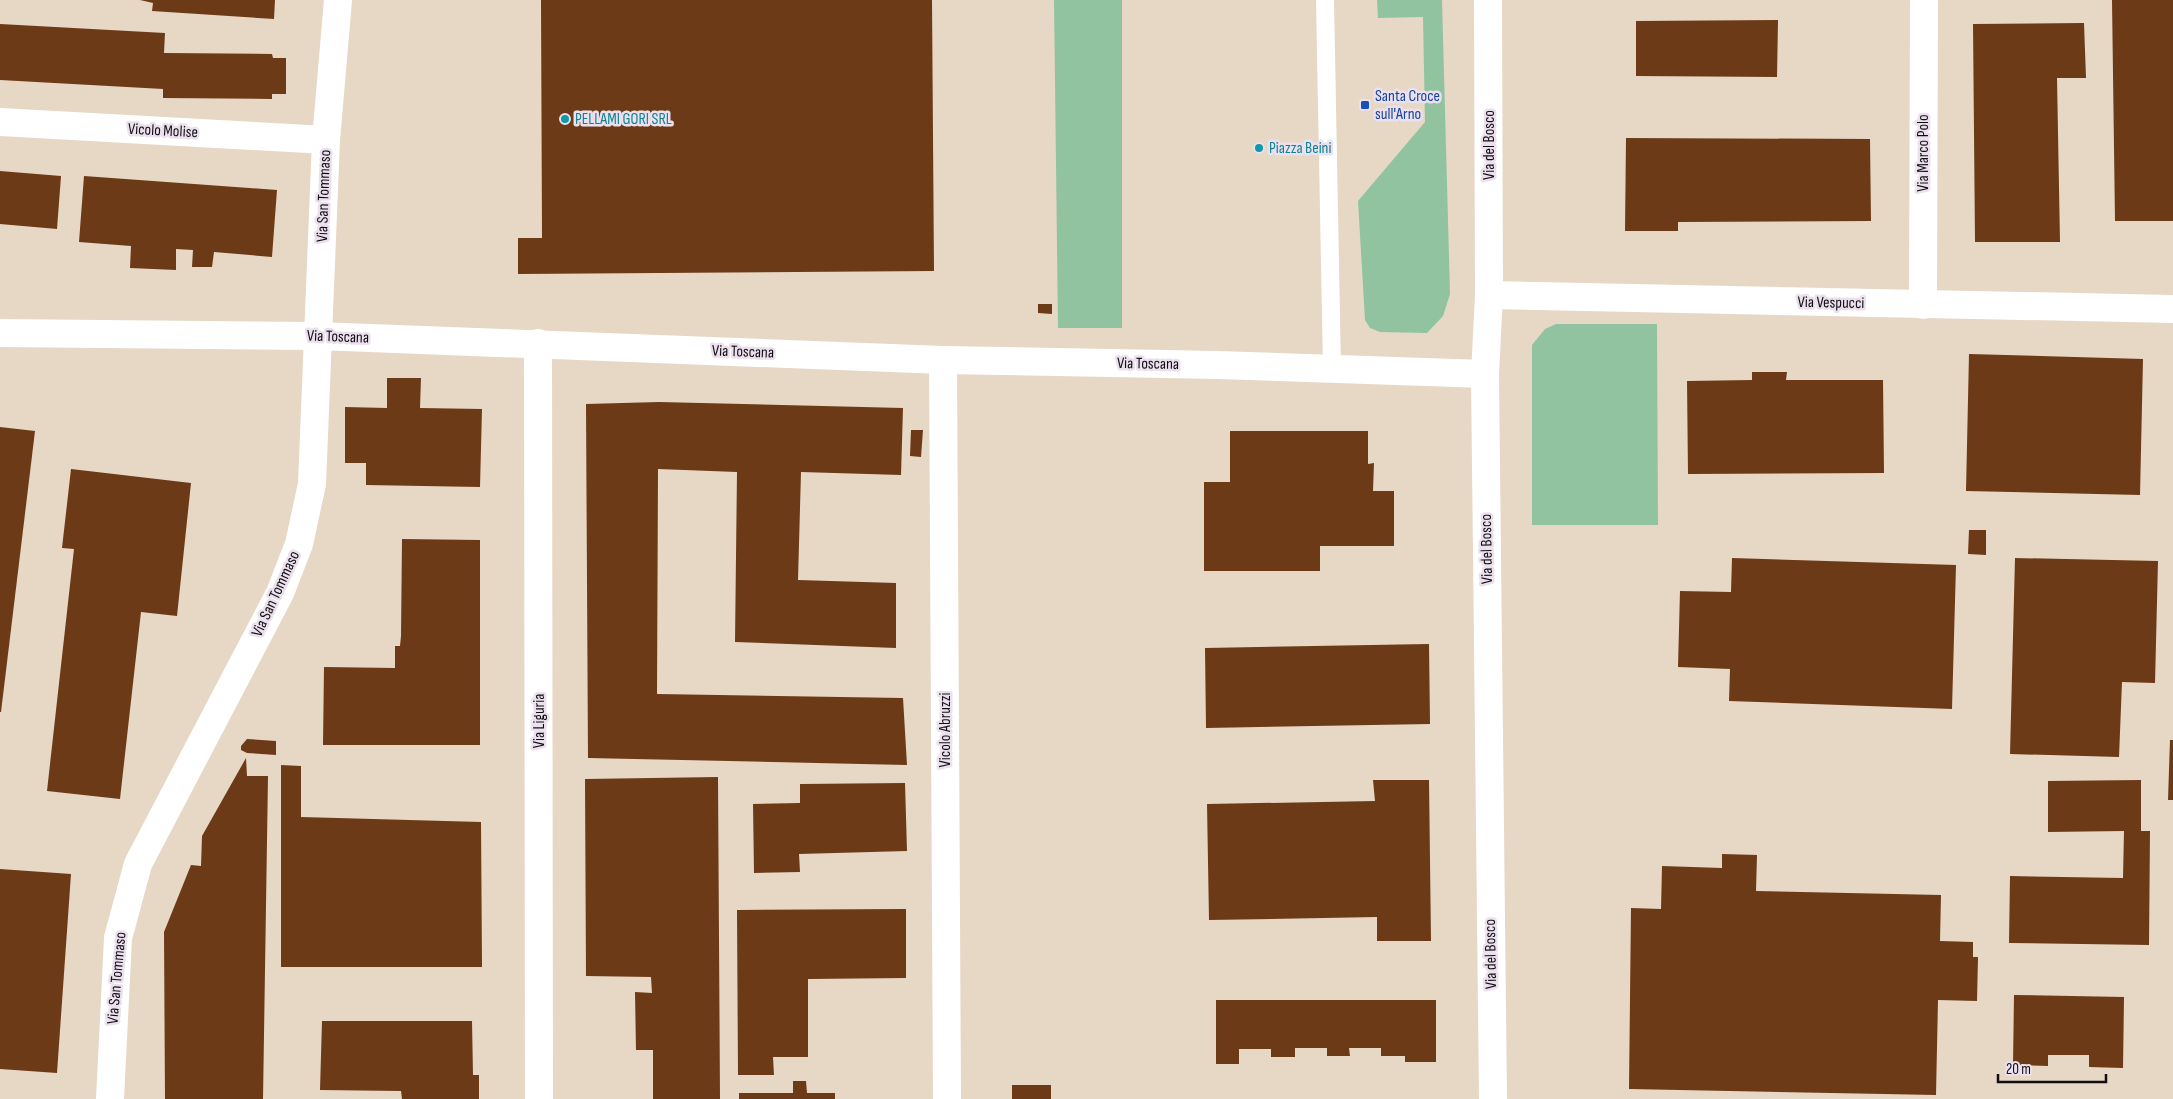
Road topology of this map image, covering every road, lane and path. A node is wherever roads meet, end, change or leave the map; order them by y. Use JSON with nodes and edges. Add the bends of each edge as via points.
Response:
{"nodes":[{"id":1,"x":338,"y":0,"type":"edge"},
{"id":2,"x":1325,"y":0,"type":"edge"},
{"id":3,"x":1488,"y":0,"type":"edge"},
{"id":4,"x":1924,"y":0,"type":"edge"},
{"id":5,"x":0,"y":122,"type":"edge"},
{"id":6,"x":326,"y":140,"type":"junction"},
{"id":7,"x":1489,"y":295,"type":"junction"},
{"id":8,"x":1923,"y":305,"type":"junction"},
{"id":9,"x":2173,"y":309,"type":"edge"},
{"id":10,"x":0,"y":333,"type":"edge"},
{"id":11,"x":318,"y":336,"type":"junction"},
{"id":12,"x":538,"y":344,"type":"junction"},
{"id":13,"x":943,"y":360,"type":"junction"},
{"id":14,"x":1332,"y":369,"type":"junction"},
{"id":15,"x":1485,"y":374,"type":"junction"},
{"id":16,"x":110,"y":1099,"type":"edge"},
{"id":17,"x":540,"y":1099,"type":"edge"},
{"id":18,"x":947,"y":1099,"type":"edge"},
{"id":19,"x":1493,"y":1099,"type":"edge"}],
"edges":[{"from":1,"to":6,"type":"street","name":"Via San Tommaso"},
{"from":2,"to":14,"type":"lane"},
{"from":3,"to":7,"type":"street","name":"Via del Bosco"},
{"from":4,"to":8,"type":"street","name":"Via Marco Polo"},
{"from":5,"to":6,"type":"street","name":"Vicolo Molise"},
{"from":6,"to":11,"type":"street","name":"Via San Tommaso"},
{"from":7,"to":8,"type":"street","name":"Via Vespucci"},
{"from":7,"to":15,"type":"street","name":"Via del Bosco"},
{"from":8,"to":9,"type":"street","name":"Via Vespucci"},
{"from":10,"to":11,"type":"street","name":"Via Toscana"},
{"from":11,"to":12,"type":"street","name":"Via Toscana"},
{"from":11,"to":16,"type":"street","name":"Via San Tommaso","via":[[312,484],[299,544],[280,593],[138,864],[118,938]]},
{"from":12,"to":13,"type":"street","name":"Via Toscana"},
{"from":12,"to":17,"type":"street","name":"Via Liguria"},
{"from":13,"to":14,"type":"street","name":"Via Toscana"},
{"from":13,"to":18,"type":"street","name":"Vicolo Abruzzi"},
{"from":14,"to":15,"type":"street","name":"Via Toscana"},
{"from":15,"to":19,"type":"street","name":"Via del Bosco"}]}
